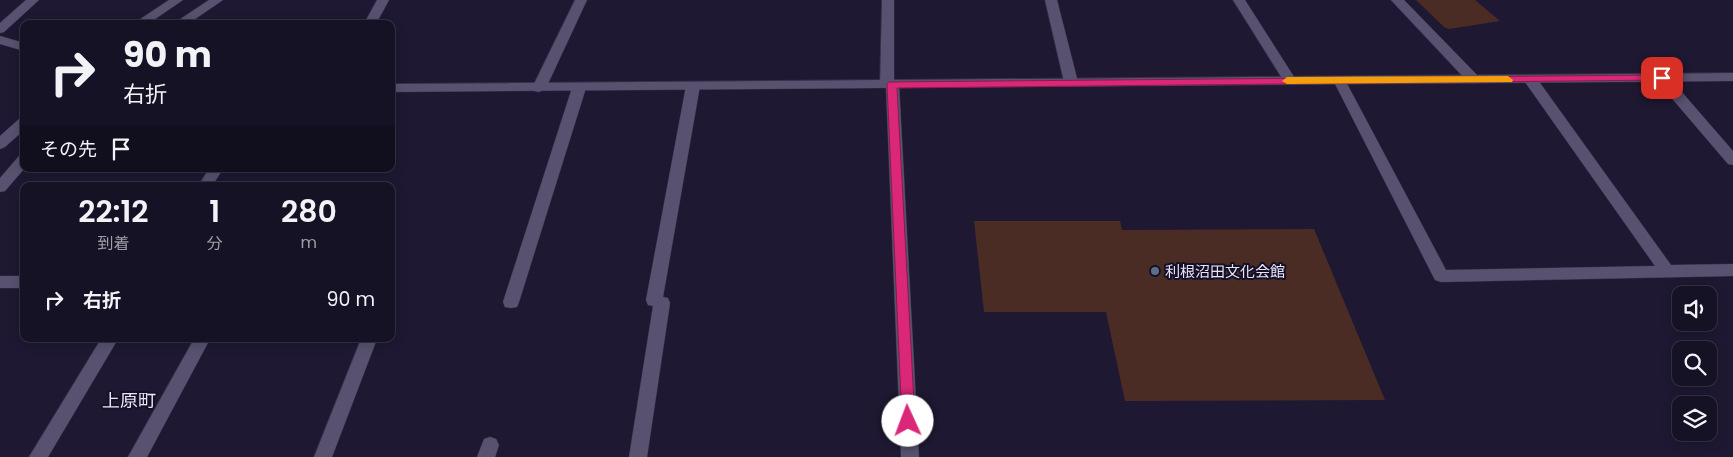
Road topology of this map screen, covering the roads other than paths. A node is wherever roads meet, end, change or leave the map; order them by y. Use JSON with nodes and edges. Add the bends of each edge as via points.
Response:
{"nodes":[{"id":1,"x":33,"y":0,"type":"edge"},
{"id":2,"x":177,"y":0,"type":"edge"},
{"id":3,"x":217,"y":0,"type":"edge"},
{"id":4,"x":383,"y":0,"type":"edge"},
{"id":5,"x":581,"y":0,"type":"edge"},
{"id":6,"x":888,"y":0,"type":"edge"},
{"id":7,"x":1051,"y":0,"type":"edge"},
{"id":8,"x":1239,"y":0,"type":"edge"},
{"id":9,"x":1397,"y":0,"type":"edge"},
{"id":10,"x":145,"y":20,"type":"edge"},
{"id":11,"x":185,"y":20,"type":"edge"},
{"id":12,"x":372,"y":20,"type":"edge"},
{"id":13,"x":0,"y":28,"type":"edge"},
{"id":14,"x":0,"y":40,"type":"edge"},
{"id":15,"x":20,"y":46,"type":"edge"},
{"id":16,"x":1733,"y":77,"type":"edge"},
{"id":17,"x":1662,"y":78,"type":"junction"},
{"id":18,"x":1530,"y":79,"type":"junction"},
{"id":19,"x":1290,"y":80,"type":"junction"},
{"id":20,"x":1339,"y":80,"type":"junction"},
{"id":21,"x":1474,"y":80,"type":"junction"},
{"id":22,"x":1072,"y":82,"type":"junction"},
{"id":23,"x":890,"y":84,"type":"junction"},
{"id":24,"x":693,"y":86,"type":"junction"},
{"id":25,"x":395,"y":88,"type":"edge"},
{"id":26,"x":539,"y":88,"type":"junction"},
{"id":27,"x":579,"y":88,"type":"junction"},
{"id":28,"x":20,"y":126,"type":"edge"},
{"id":29,"x":0,"y":144,"type":"edge"},
{"id":30,"x":1733,"y":160,"type":"edge"},
{"id":31,"x":20,"y":164,"type":"edge"},
{"id":32,"x":0,"y":187,"type":"edge"},
{"id":33,"x":1733,"y":270,"type":"edge"},
{"id":34,"x":1666,"y":271,"type":"junction"},
{"id":35,"x":0,"y":282,"type":"edge"},
{"id":36,"x":20,"y":282,"type":"edge"},
{"id":37,"x":511,"y":302,"type":"dead end"},
{"id":38,"x":108,"y":342,"type":"edge"},
{"id":39,"x":200,"y":342,"type":"edge"},
{"id":40,"x":368,"y":342,"type":"edge"},
{"id":41,"x":38,"y":457,"type":"edge"},
{"id":42,"x":137,"y":457,"type":"edge"},
{"id":43,"x":323,"y":457,"type":"edge"},
{"id":44,"x":638,"y":457,"type":"edge"},
{"id":45,"x":910,"y":457,"type":"edge"}],
"edges":[{"from":1,"to":13,"type":"street"},
{"from":2,"to":10,"type":"street"},
{"from":3,"to":11,"type":"street"},
{"from":4,"to":12,"type":"street"},
{"from":5,"to":26,"type":"street"},
{"from":6,"to":23,"type":"street"},
{"from":7,"to":22,"type":"street"},
{"from":8,"to":19,"type":"street"},
{"from":9,"to":21,"type":"street"},
{"from":14,"to":15,"type":"street"},
{"from":16,"to":17,"type":"street"},
{"from":17,"to":18,"type":"street"},
{"from":17,"to":30,"type":"street"},
{"from":18,"to":21,"type":"street"},
{"from":18,"to":34,"type":"street"},
{"from":19,"to":20,"type":"street"},
{"from":19,"to":22,"type":"street"},
{"from":20,"to":21,"type":"street"},
{"from":20,"to":34,"type":"street","via":[[1441,276]]},
{"from":22,"to":23,"type":"street"},
{"from":23,"to":24,"type":"street"},
{"from":23,"to":45,"type":"street"},
{"from":24,"to":27,"type":"street"},
{"from":24,"to":44,"type":"street","via":[[658,301]]},
{"from":25,"to":26,"type":"street"},
{"from":26,"to":27,"type":"street"},
{"from":27,"to":37,"type":"street"},
{"from":28,"to":29,"type":"street"},
{"from":31,"to":32,"type":"street"},
{"from":33,"to":34,"type":"street"},
{"from":35,"to":36,"type":"street"},
{"from":38,"to":41,"type":"street"},
{"from":39,"to":42,"type":"street"},
{"from":40,"to":43,"type":"street"}]}
